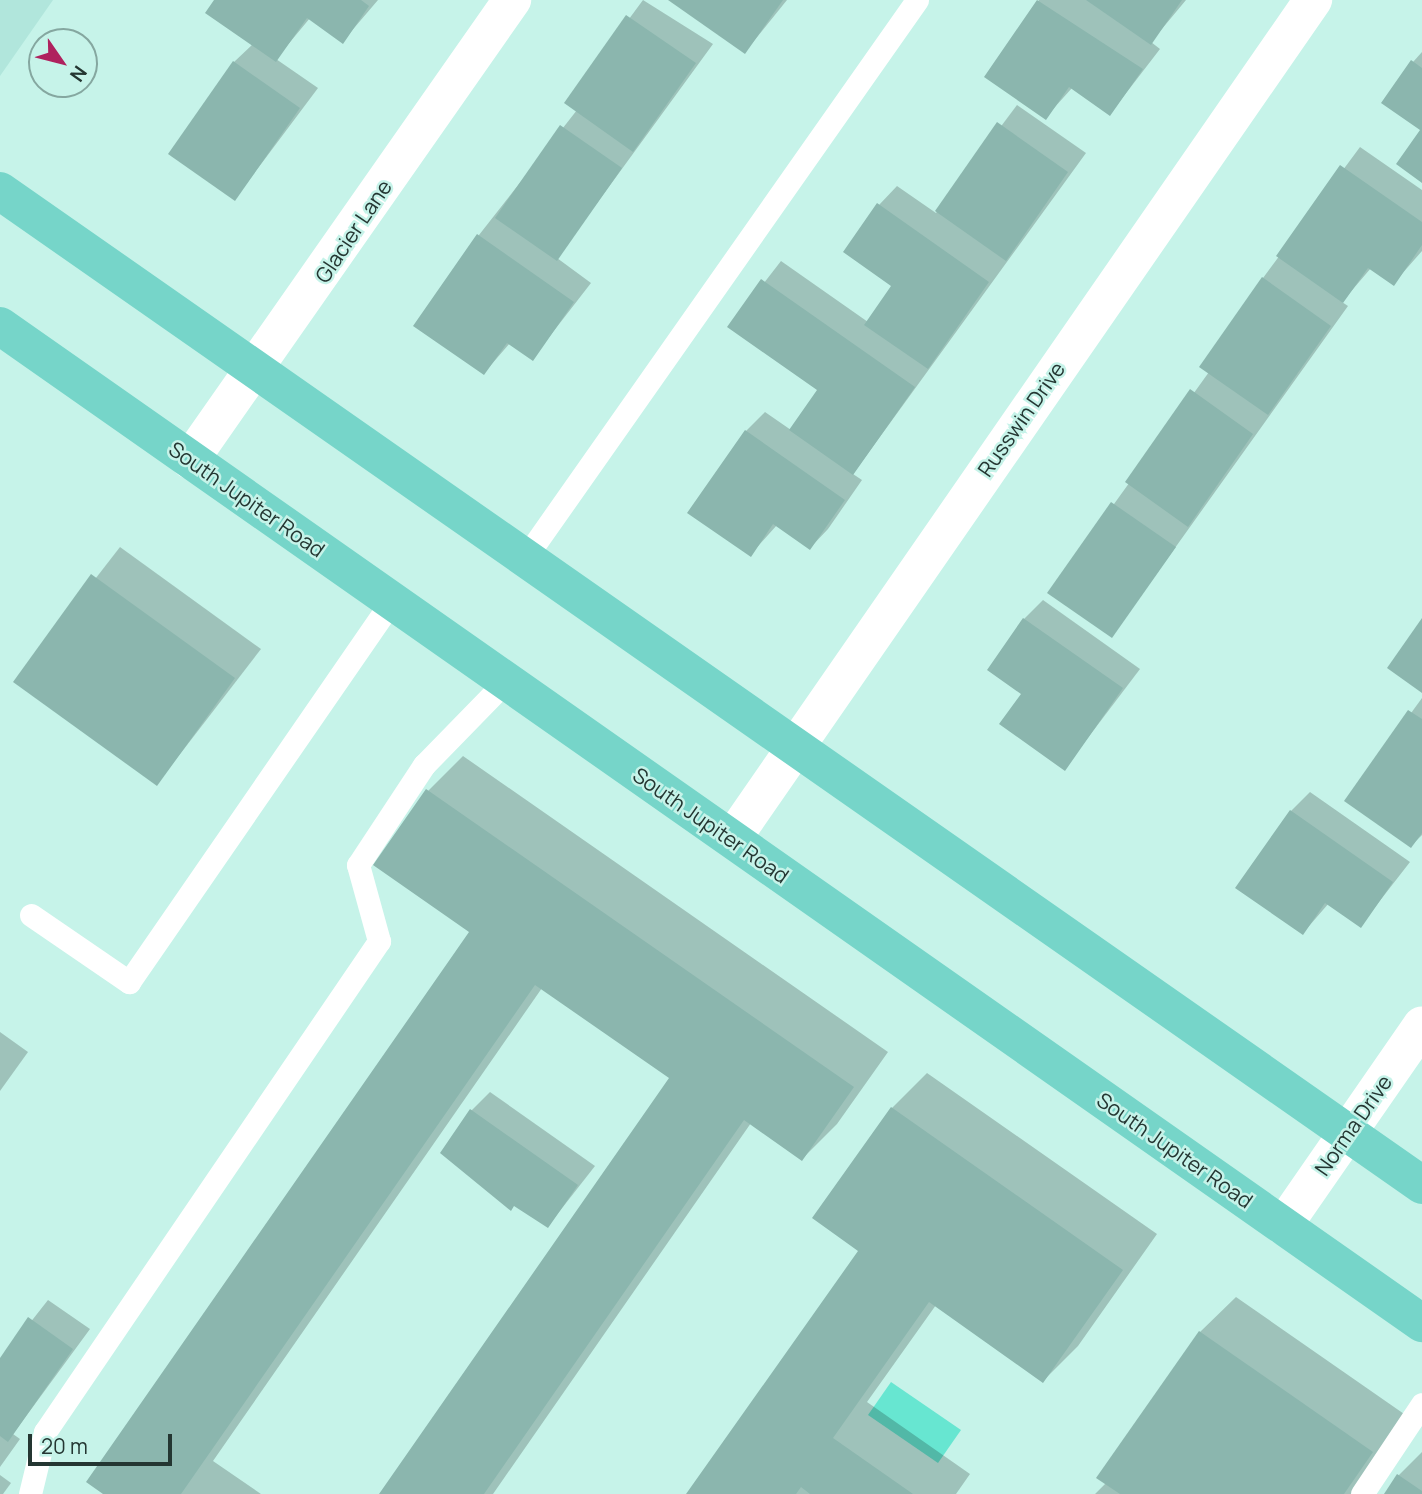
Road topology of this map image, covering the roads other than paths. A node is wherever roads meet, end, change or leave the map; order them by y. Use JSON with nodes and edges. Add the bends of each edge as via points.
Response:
{"nodes":[{"id":1,"x":512,"y":0,"type":"edge"},
{"id":2,"x":917,"y":0,"type":"edge"},
{"id":3,"x":1313,"y":0,"type":"edge"},
{"id":4,"x":0,"y":191,"type":"edge"},
{"id":5,"x":0,"y":326,"type":"edge"},
{"id":6,"x":257,"y":371,"type":"junction"},
{"id":7,"x":190,"y":460,"type":"junction"},
{"id":8,"x":525,"y":558,"type":"junction"},
{"id":9,"x":392,"y":601,"type":"junction"},
{"id":10,"x":506,"y":681,"type":"junction"},
{"id":11,"x":793,"y":746,"type":"junction"},
{"id":12,"x":732,"y":839,"type":"junction"},
{"id":13,"x":31,"y":915,"type":"dead end"},
{"id":14,"x":1422,"y":1025,"type":"edge"},
{"id":15,"x":1347,"y":1134,"type":"junction"},
{"id":16,"x":1422,"y":1185,"type":"edge"},
{"id":17,"x":1283,"y":1226,"type":"junction"},
{"id":18,"x":1422,"y":1323,"type":"edge"},
{"id":19,"x":1422,"y":1404,"type":"edge"},
{"id":20,"x":30,"y":1494,"type":"edge"},
{"id":21,"x":1362,"y":1494,"type":"edge"}],
"edges":[{"from":1,"to":6,"type":"street","name":"Glacier Lane"},
{"from":2,"to":8,"type":"lane"},
{"from":3,"to":11,"type":"street","name":"Russwin Drive"},
{"from":4,"to":6,"type":"main road"},
{"from":5,"to":7,"type":"main road","name":"South Jupiter Road"},
{"from":6,"to":7,"type":"street","name":"Glacier Lane"},
{"from":6,"to":8,"type":"main road"},
{"from":7,"to":9,"type":"main road","name":"South Jupiter Road"},
{"from":8,"to":11,"type":"main road"},
{"from":9,"to":10,"type":"main road","name":"South Jupiter Road"},
{"from":9,"to":13,"type":"lane","via":[[129,982]]},
{"from":10,"to":12,"type":"main road","name":"South Jupiter Road"},
{"from":10,"to":20,"type":"lane","via":[[424,765],[358,865],[379,941],[45,1432]]},
{"from":11,"to":12,"type":"street","name":"Russwin Drive"},
{"from":11,"to":15,"type":"main road"},
{"from":12,"to":17,"type":"main road","name":"South Jupiter Road"},
{"from":14,"to":15,"type":"street","name":"Norma Drive"},
{"from":15,"to":16,"type":"main road"},
{"from":15,"to":17,"type":"street","name":"Norma Drive"},
{"from":17,"to":18,"type":"main road","name":"South Jupiter Road"},
{"from":19,"to":21,"type":"lane"}]}
